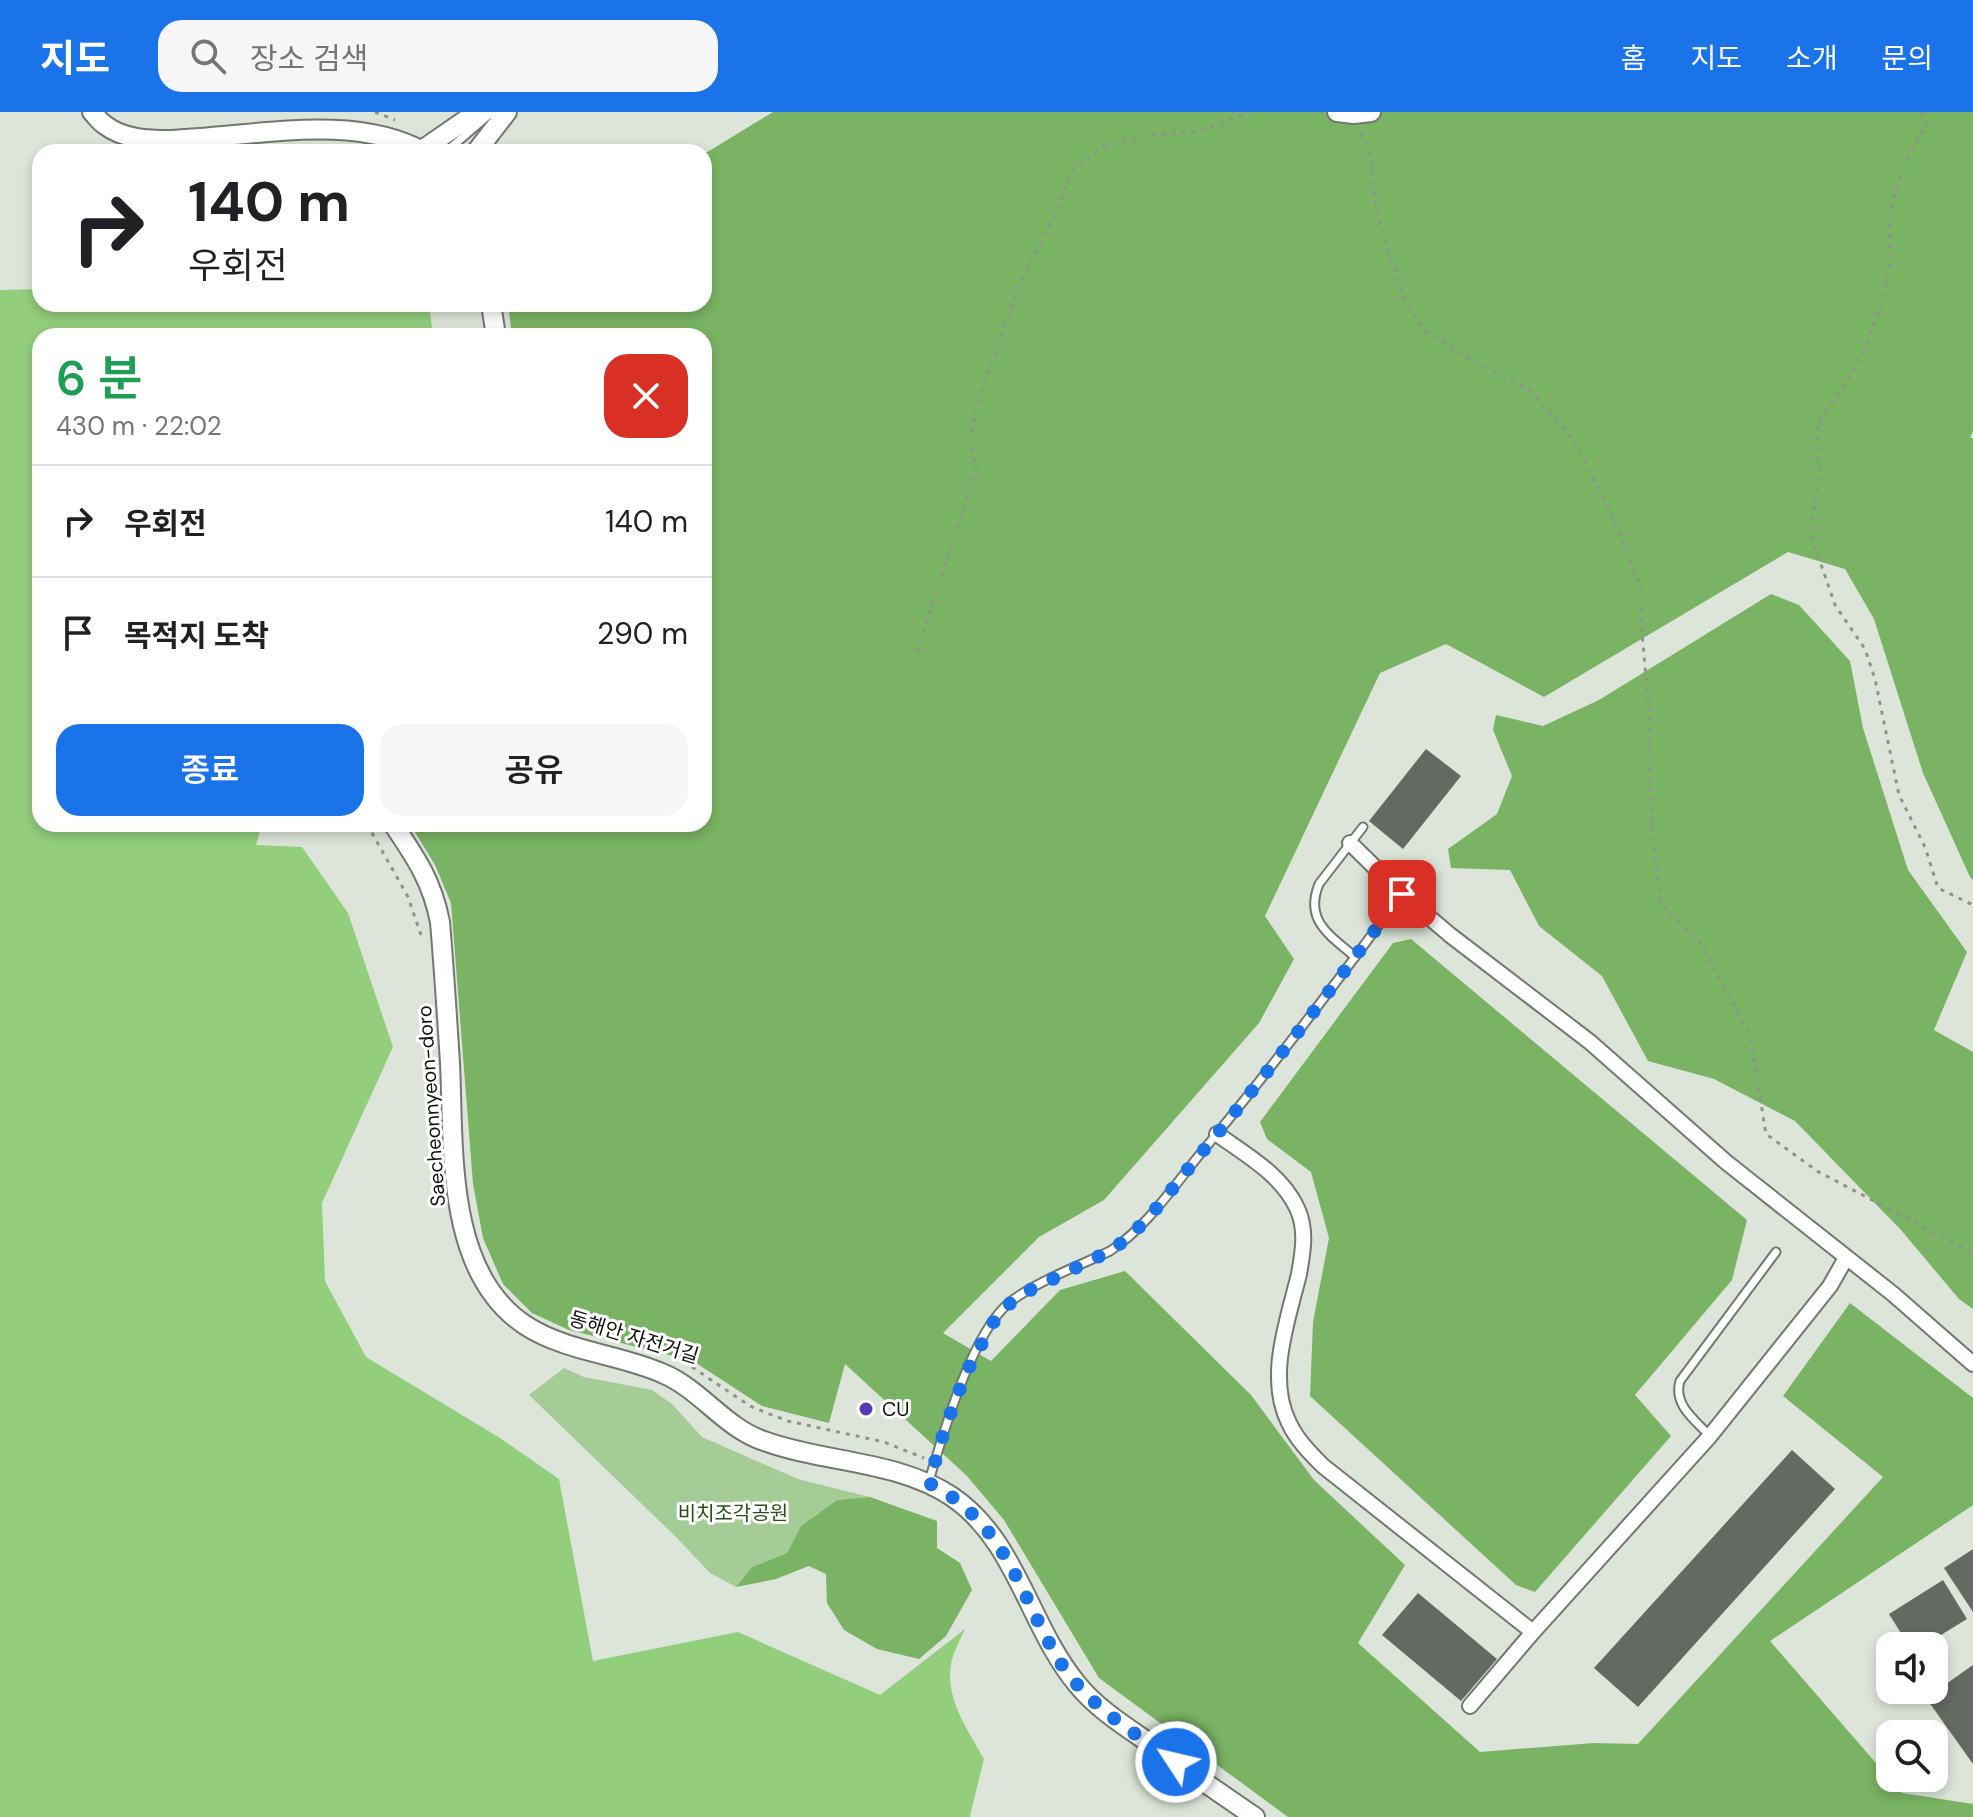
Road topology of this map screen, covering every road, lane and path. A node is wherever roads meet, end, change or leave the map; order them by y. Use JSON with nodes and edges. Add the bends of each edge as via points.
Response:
{"nodes":[{"id":1,"x":92,"y":112,"type":"edge"},
{"id":2,"x":477,"y":112,"type":"edge"},
{"id":3,"x":492,"y":112,"type":"edge"},
{"id":4,"x":507,"y":112,"type":"edge"},
{"id":5,"x":1250,"y":112,"type":"edge"},
{"id":6,"x":1922,"y":112,"type":"edge"},
{"id":7,"x":1354,"y":113,"type":"edge"},
{"id":8,"x":413,"y":144,"type":"edge"},
{"id":9,"x":433,"y":144,"type":"edge"},
{"id":10,"x":455,"y":144,"type":"edge"},
{"id":11,"x":482,"y":144,"type":"edge"},
{"id":12,"x":917,"y":652,"type":"dead end"},
{"id":13,"x":1363,"y":827,"type":"dead end"},
{"id":14,"x":371,"y":832,"type":"edge"},
{"id":15,"x":398,"y":832,"type":"edge"},
{"id":16,"x":1350,"y":843,"type":"junction"},
{"id":17,"x":1402,"y":894,"type":"junction"},
{"id":18,"x":1973,"y":905,"type":"edge"},
{"id":19,"x":424,"y":946,"type":"dead end"},
{"id":20,"x":1355,"y":957,"type":"junction"},
{"id":21,"x":1217,"y":1134,"type":"junction"},
{"id":22,"x":1776,"y":1252,"type":"dead end"},
{"id":23,"x":1973,"y":1253,"type":"edge"},
{"id":24,"x":1846,"y":1258,"type":"junction"},
{"id":25,"x":684,"y":1364,"type":"dead end"},
{"id":26,"x":1973,"y":1364,"type":"edge"},
{"id":27,"x":1710,"y":1436,"type":"junction"},
{"id":28,"x":934,"y":1464,"type":"junction"},
{"id":29,"x":929,"y":1483,"type":"junction"},
{"id":30,"x":1533,"y":1632,"type":"junction"},
{"id":31,"x":1470,"y":1706,"type":"dead end"},
{"id":32,"x":1255,"y":1817,"type":"edge"}],
"edges":[{"from":1,"to":8,"type":"street","via":[[105,126],[137,139],[188,139],[318,119],[372,123]]},
{"from":2,"to":9,"type":"street"},
{"from":3,"to":10,"type":"lane"},
{"from":4,"to":11,"type":"street"},
{"from":5,"to":12,"type":"path","via":[[1200,131],[1102,147],[1071,171],[1020,283],[976,407],[971,437],[976,470]]},
{"from":6,"to":18,"type":"path","via":[[1926,126],[1895,191],[1889,270],[1880,308],[1863,353],[1818,427],[1813,541],[1835,605],[1865,649],[1899,795],[1938,888]]},
{"from":7,"to":23,"type":"path","via":[[1370,154],[1377,215],[1404,298],[1423,329],[1529,389],[1574,441],[1610,510],[1640,585],[1654,852],[1662,905],[1701,944],[1750,1036],[1766,1134],[1817,1171]]},
{"from":13,"to":16,"type":"lane"},
{"from":14,"to":19,"type":"path","via":[[408,897]]},
{"from":15,"to":29,"type":"street","name":"Saecheonnyeon-doro","via":[[436,900],[461,1218],[476,1269],[488,1289],[525,1325],[665,1374],[760,1440]]},
{"from":16,"to":17,"type":"street"},
{"from":16,"to":20,"type":"lane","via":[[1319,884],[1313,907],[1323,929]]},
{"from":17,"to":20,"type":"lane"},
{"from":17,"to":24,"type":"street","via":[[1590,1042],[1726,1162]]},
{"from":20,"to":21,"type":"lane"},
{"from":21,"to":28,"type":"lane","via":[[1122,1242],[1022,1294],[999,1312],[966,1373]]},
{"from":21,"to":30,"type":"street","via":[[1279,1181],[1302,1223],[1303,1253],[1280,1356],[1281,1401],[1298,1438],[1323,1466]]},
{"from":22,"to":27,"type":"lane","via":[[1680,1381],[1681,1405]]},
{"from":24,"to":26,"type":"street"},
{"from":24,"to":27,"type":"street","via":[[1830,1286]]},
{"from":25,"to":28,"type":"path","name":"동해안 자전거길","via":[[767,1413],[884,1442]]},
{"from":27,"to":30,"type":"street"},
{"from":28,"to":29,"type":"lane"},
{"from":29,"to":32,"type":"street","name":"Saecheonnyeon-doro","via":[[971,1512],[1004,1553],[1051,1646],[1080,1688],[1124,1726]]},
{"from":30,"to":31,"type":"street"}]}
